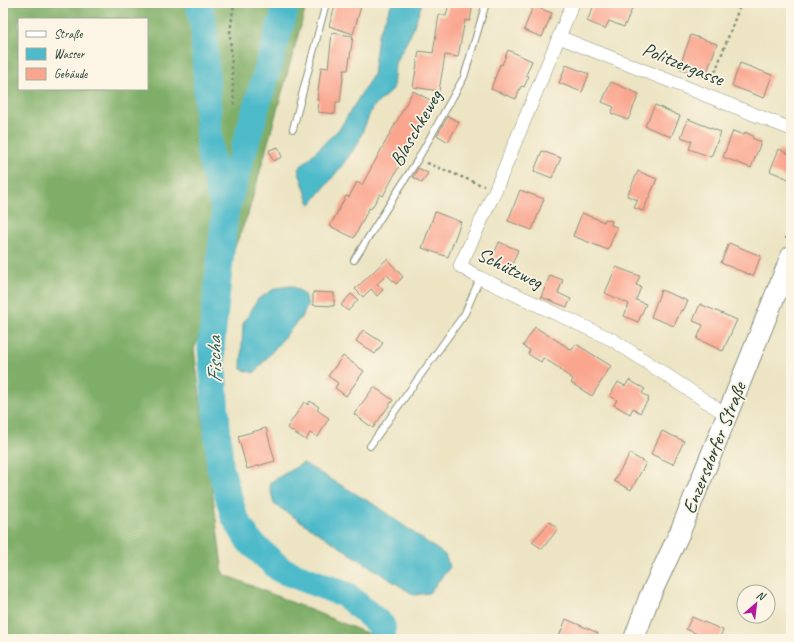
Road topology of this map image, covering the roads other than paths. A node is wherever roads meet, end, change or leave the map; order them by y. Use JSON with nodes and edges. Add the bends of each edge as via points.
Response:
{"nodes":[{"id":1,"x":326,"y":3,"type":"edge"},
{"id":2,"x":486,"y":3,"type":"edge"},
{"id":3,"x":573,"y":3,"type":"edge"},
{"id":4,"x":559,"y":37,"type":"junction"},
{"id":5,"x":293,"y":129,"type":"dead end"},
{"id":6,"x":791,"y":129,"type":"edge"},
{"id":7,"x":791,"y":256,"type":"edge"},
{"id":8,"x":354,"y":260,"type":"dead end"},
{"id":9,"x":480,"y":278,"type":"junction"},
{"id":10,"x":727,"y":415,"type":"junction"},
{"id":11,"x":370,"y":446,"type":"dead end"},
{"id":12,"x":634,"y":639,"type":"edge"}],
"edges":[{"from":1,"to":5,"type":"lane"},
{"from":2,"to":8,"type":"lane","name":"Blaschkeweg","via":[[464,77],[418,159]]},
{"from":3,"to":4,"type":"street","name":"Schützweg"},
{"from":4,"to":6,"type":"street","name":"Politzergasse"},
{"from":4,"to":9,"type":"street","name":"Schützweg","via":[[495,191],[460,266]]},
{"from":7,"to":10,"type":"main road","name":"Enzersdorfer Straße"},
{"from":9,"to":10,"type":"street","name":"Schützweg","via":[[613,340]]},
{"from":9,"to":11,"type":"lane","via":[[465,313]]},
{"from":10,"to":12,"type":"main road","name":"Enzersdorfer Straße"}]}
